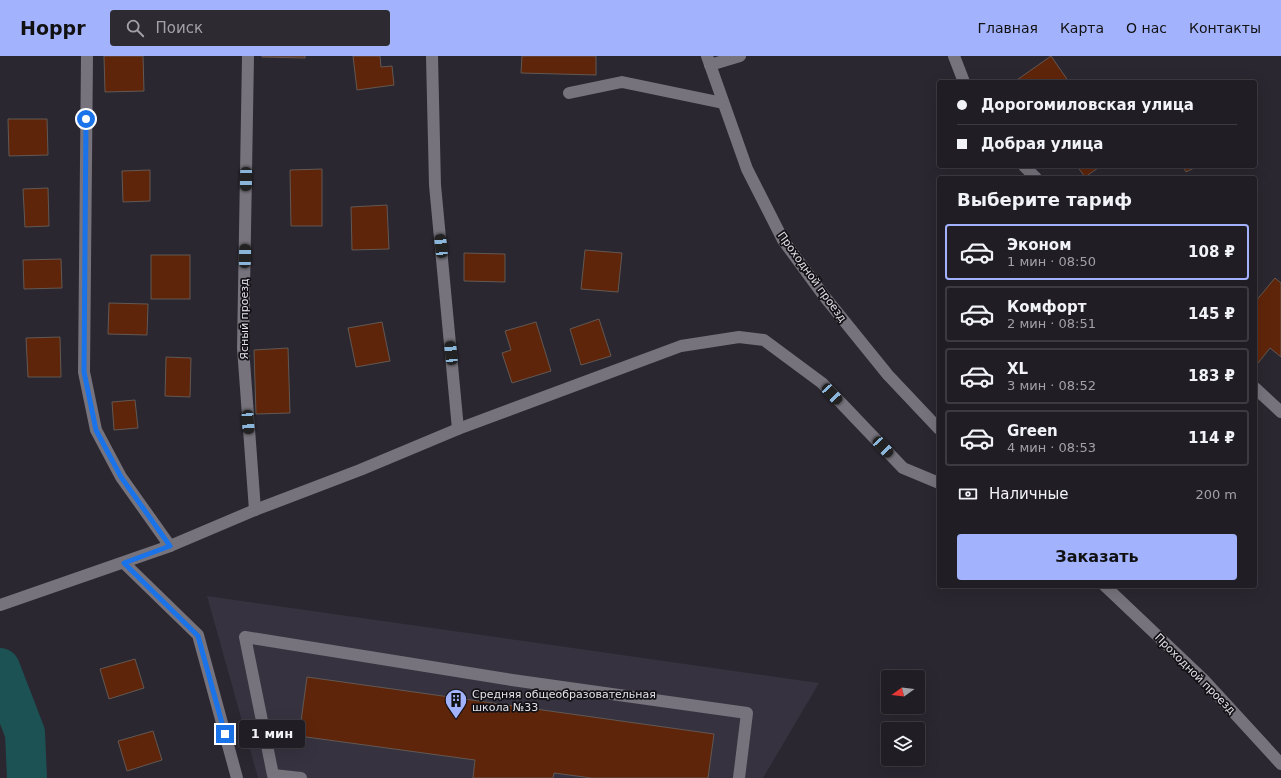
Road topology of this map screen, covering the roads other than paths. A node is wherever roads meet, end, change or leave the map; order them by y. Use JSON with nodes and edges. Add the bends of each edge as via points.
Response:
{"nodes":[{"id":1,"x":87,"y":56,"type":"edge"},
{"id":2,"x":248,"y":56,"type":"edge"},
{"id":3,"x":432,"y":56,"type":"edge"},
{"id":4,"x":740,"y":56,"type":"edge"},
{"id":5,"x":954,"y":56,"type":"edge"},
{"id":6,"x":708,"y":60,"type":"edge"},
{"id":7,"x":963,"y":80,"type":"edge"},
{"id":8,"x":569,"y":93,"type":"dead end"},
{"id":9,"x":723,"y":103,"type":"junction"},
{"id":10,"x":1026,"y":168,"type":"edge"},
{"id":11,"x":1034,"y":176,"type":"edge"},
{"id":12,"x":1257,"y":390,"type":"edge"},
{"id":13,"x":1281,"y":412,"type":"edge"},
{"id":14,"x":937,"y":428,"type":"edge"},
{"id":15,"x":458,"y":430,"type":"junction"},
{"id":16,"x":937,"y":482,"type":"edge"},
{"id":17,"x":255,"y":510,"type":"junction"},
{"id":18,"x":170,"y":546,"type":"junction"},
{"id":19,"x":124,"y":563,"type":"junction"},
{"id":20,"x":1107,"y":588,"type":"edge"},
{"id":21,"x":0,"y":605,"type":"edge"},
{"id":22,"x":1281,"y":764,"type":"edge"},
{"id":23,"x":274,"y":776,"type":"edge"},
{"id":24,"x":237,"y":778,"type":"edge"},
{"id":25,"x":301,"y":778,"type":"edge"},
{"id":26,"x":739,"y":778,"type":"edge"}],
"edges":[{"from":1,"to":18,"type":"street","via":[[84,372],[96,430],[121,477]]},
{"from":2,"to":17,"type":"street","name":"Ясный проезд","via":[[243,348]]},
{"from":3,"to":15,"type":"street","via":[[435,185]]},
{"from":4,"to":6,"type":"street"},
{"from":5,"to":7,"type":"street"},
{"from":6,"to":9,"type":"street","name":"Проходной проезд"},
{"from":8,"to":9,"type":"street","via":[[622,82]]},
{"from":9,"to":14,"type":"street","name":"Проходной проезд","via":[[747,169],[783,240],[824,296],[888,375]]},
{"from":10,"to":11,"type":"street"},
{"from":12,"to":13,"type":"street"},
{"from":15,"to":16,"type":"street","via":[[681,346],[739,338],[764,340],[822,383],[903,468]]},
{"from":15,"to":17,"type":"street"},
{"from":17,"to":18,"type":"street"},
{"from":18,"to":19,"type":"street"},
{"from":19,"to":21,"type":"street"},
{"from":19,"to":24,"type":"street","via":[[198,636]]},
{"from":20,"to":22,"type":"street","name":"Проходной проезд","via":[[1203,680]]},
{"from":23,"to":25,"type":"street"},
{"from":23,"to":26,"type":"street","via":[[245,637],[512,680],[747,713]]}]}
